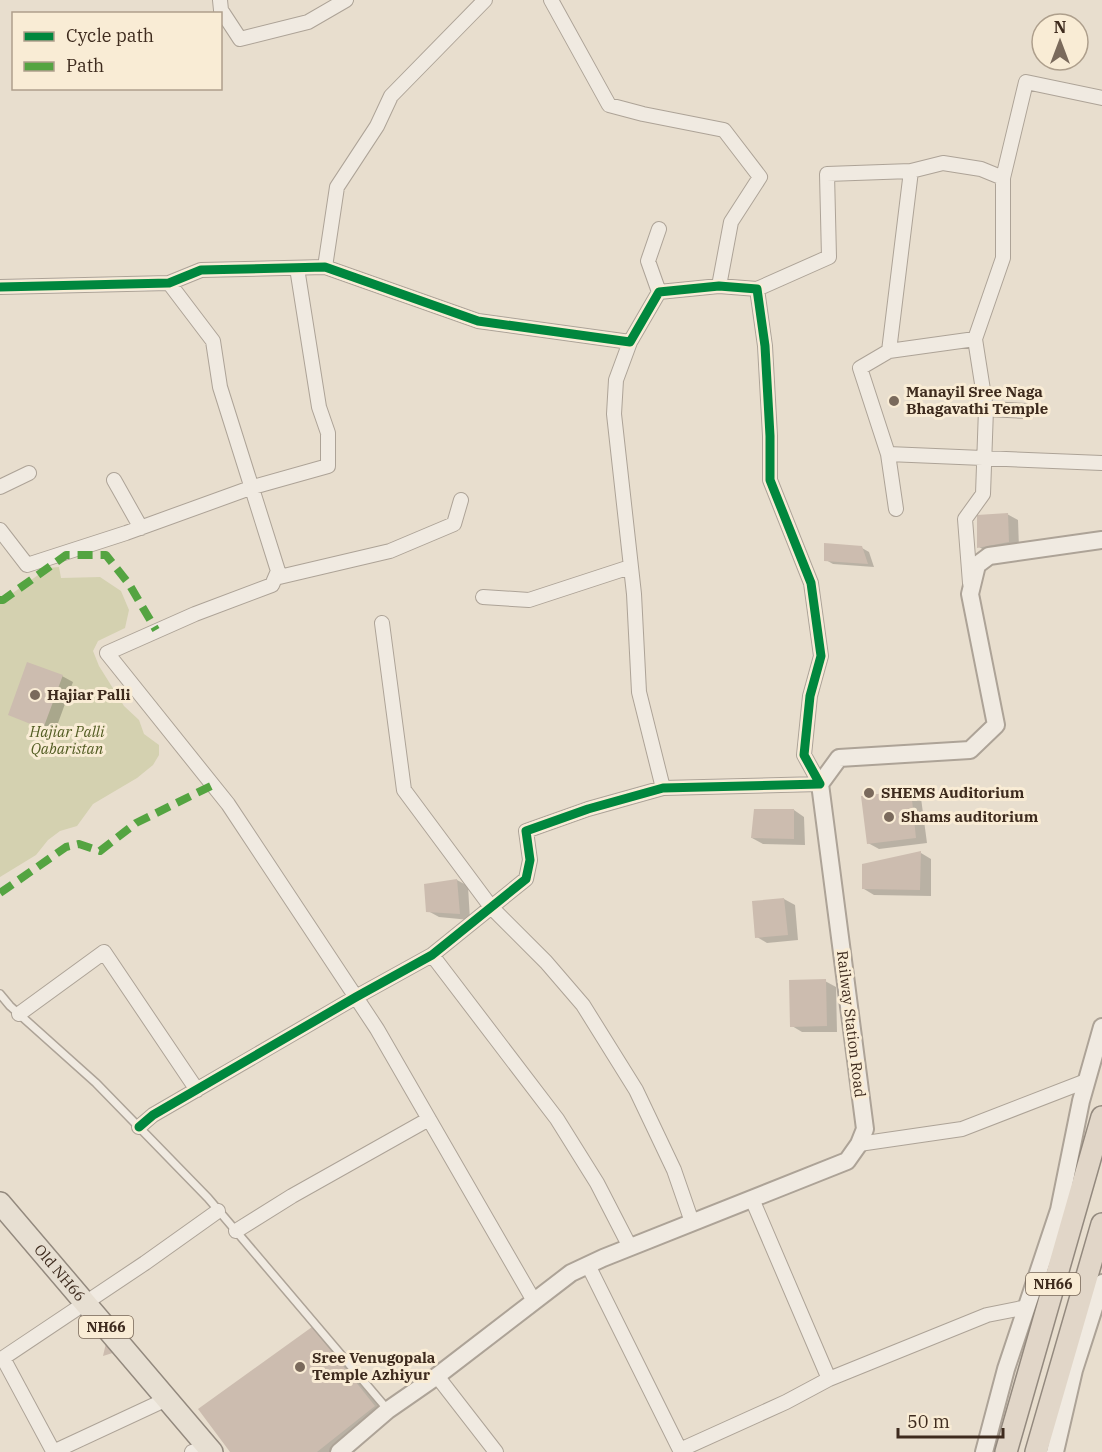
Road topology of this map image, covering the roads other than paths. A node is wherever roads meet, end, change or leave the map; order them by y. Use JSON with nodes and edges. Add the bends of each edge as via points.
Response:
{"nodes":[{"id":1,"x":220,"y":0,"type":"edge"},
{"id":2,"x":346,"y":0,"type":"edge"},
{"id":3,"x":485,"y":0,"type":"edge"},
{"id":4,"x":551,"y":0,"type":"edge"},
{"id":5,"x":1102,"y":98,"type":"edge"},
{"id":6,"x":911,"y":171,"type":"junction"},
{"id":7,"x":1003,"y":178,"type":"junction"},
{"id":8,"x":659,"y":229,"type":"dead end"},
{"id":9,"x":325,"y":267,"type":"junction"},
{"id":10,"x":297,"y":268,"type":"junction"},
{"id":11,"x":169,"y":283,"type":"junction"},
{"id":12,"x":719,"y":286,"type":"junction"},
{"id":13,"x":0,"y":287,"type":"edge"},
{"id":14,"x":757,"y":289,"type":"junction"},
{"id":15,"x":659,"y":292,"type":"junction"},
{"id":16,"x":975,"y":339,"type":"junction"},
{"id":17,"x":630,"y":342,"type":"junction"},
{"id":18,"x":889,"y":351,"type":"junction"},
{"id":19,"x":986,"y":409,"type":"junction"},
{"id":20,"x":1027,"y":411,"type":"dead end"},
{"id":21,"x":888,"y":454,"type":"junction"},
{"id":22,"x":985,"y":458,"type":"junction"},
{"id":23,"x":1102,"y":463,"type":"edge"},
{"id":24,"x":29,"y":473,"type":"dead end"},
{"id":25,"x":114,"y":480,"type":"dead end"},
{"id":26,"x":0,"y":487,"type":"edge"},
{"id":27,"x":253,"y":487,"type":"junction"},
{"id":28,"x":461,"y":500,"type":"dead end"},
{"id":29,"x":896,"y":509,"type":"dead end"},
{"id":30,"x":141,"y":528,"type":"junction"},
{"id":31,"x":0,"y":530,"type":"edge"},
{"id":32,"x":1102,"y":540,"type":"edge"},
{"id":33,"x":630,"y":567,"type":"junction"},
{"id":34,"x":275,"y":578,"type":"junction"},
{"id":35,"x":970,"y":594,"type":"junction"},
{"id":36,"x":483,"y":597,"type":"dead end"},
{"id":37,"x":382,"y":623,"type":"dead end"},
{"id":38,"x":820,"y":784,"type":"junction"},
{"id":39,"x":663,"y":788,"type":"junction"},
{"id":40,"x":491,"y":907,"type":"junction"},
{"id":41,"x":432,"y":955,"type":"junction"},
{"id":42,"x":0,"y":994,"type":"edge"},
{"id":43,"x":356,"y":997,"type":"junction"},
{"id":44,"x":19,"y":1014,"type":"junction"},
{"id":45,"x":1102,"y":1027,"type":"edge"},
{"id":46,"x":1086,"y":1082,"type":"junction"},
{"id":47,"x":197,"y":1090,"type":"junction"},
{"id":48,"x":1102,"y":1117,"type":"edge"},
{"id":49,"x":429,"y":1119,"type":"junction"},
{"id":50,"x":139,"y":1127,"type":"junction"},
{"id":51,"x":859,"y":1144,"type":"junction"},
{"id":52,"x":752,"y":1199,"type":"junction"},
{"id":53,"x":0,"y":1203,"type":"edge"},
{"id":54,"x":218,"y":1211,"type":"junction"},
{"id":55,"x":692,"y":1222,"type":"junction"},
{"id":56,"x":1102,"y":1224,"type":"edge"},
{"id":57,"x":236,"y":1231,"type":"junction"},
{"id":58,"x":630,"y":1247,"type":"junction"},
{"id":59,"x":588,"y":1265,"type":"junction"},
{"id":60,"x":1102,"y":1283,"type":"edge"},
{"id":61,"x":534,"y":1301,"type":"junction"},
{"id":62,"x":85,"y":1303,"type":"junction"},
{"id":63,"x":1027,"y":1307,"type":"junction"},
{"id":64,"x":2,"y":1359,"type":"edge"},
{"id":65,"x":437,"y":1376,"type":"junction"},
{"id":66,"x":829,"y":1379,"type":"junction"},
{"id":67,"x":167,"y":1399,"type":"junction"},
{"id":68,"x":388,"y":1410,"type":"junction"},
{"id":69,"x":204,"y":1450,"type":"edge"},
{"id":70,"x":680,"y":1451,"type":"edge"},
{"id":71,"x":53,"y":1452,"type":"edge"},
{"id":72,"x":339,"y":1452,"type":"edge"},
{"id":73,"x":496,"y":1452,"type":"edge"},
{"id":74,"x":984,"y":1452,"type":"edge"},
{"id":75,"x":1006,"y":1452,"type":"edge"},
{"id":76,"x":1036,"y":1452,"type":"edge"},
{"id":77,"x":1054,"y":1452,"type":"edge"}],
"edges":[{"from":1,"to":2,"type":"street","via":[[221,10],[240,39],[308,22]]},
{"from":3,"to":9,"type":"street","via":[[391,96],[377,126],[337,187]]},
{"from":4,"to":12,"type":"street","via":[[609,105],[724,130],[759,177],[731,222]]},
{"from":5,"to":7,"type":"street","via":[[1026,82]]},
{"from":6,"to":7,"type":"street","via":[[943,163],[981,169]]},
{"from":6,"to":14,"type":"street","via":[[827,174],[829,257]]},
{"from":6,"to":18,"type":"street"},
{"from":7,"to":16,"type":"street","via":[[1004,258]]},
{"from":8,"to":15,"type":"street","via":[[648,261]]},
{"from":9,"to":10,"type":"street"},
{"from":9,"to":17,"type":"street","via":[[478,321]]},
{"from":10,"to":11,"type":"street","via":[[201,270]]},
{"from":10,"to":27,"type":"street","via":[[319,406],[328,433],[328,466]]},
{"from":11,"to":13,"type":"street"},
{"from":11,"to":27,"type":"street","via":[[213,341],[220,387]]},
{"from":12,"to":14,"type":"street"},
{"from":12,"to":15,"type":"street"},
{"from":14,"to":38,"type":"street","via":[[765,346],[770,480],[811,583],[817,625],[820,656],[810,696],[804,755]]},
{"from":15,"to":17,"type":"street"},
{"from":16,"to":18,"type":"street"},
{"from":16,"to":19,"type":"street"},
{"from":17,"to":33,"type":"street","via":[[616,380],[614,414]]},
{"from":18,"to":21,"type":"street","via":[[860,368]]},
{"from":19,"to":20,"type":"street"},
{"from":19,"to":22,"type":"street"},
{"from":21,"to":22,"type":"street"},
{"from":21,"to":29,"type":"street"},
{"from":22,"to":23,"type":"street"},
{"from":22,"to":35,"type":"street","via":[[982,494],[965,519]]},
{"from":24,"to":26,"type":"street"},
{"from":25,"to":30,"type":"street"},
{"from":27,"to":30,"type":"street"},
{"from":27,"to":34,"type":"street","via":[[278,571]]},
{"from":28,"to":34,"type":"street","via":[[454,524],[390,551]]},
{"from":30,"to":31,"type":"street","via":[[27,565]]},
{"from":32,"to":35,"type":"street","via":[[989,556],[977,565]]},
{"from":33,"to":36,"type":"street","via":[[529,600]]},
{"from":33,"to":39,"type":"street","via":[[639,692]]},
{"from":34,"to":43,"type":"street","via":[[272,585],[107,653],[228,804]]},
{"from":35,"to":38,"type":"street","via":[[996,725],[970,750],[839,758]]},
{"from":37,"to":40,"type":"street","via":[[404,790]]},
{"from":38,"to":39,"type":"street"},
{"from":38,"to":51,"type":"street","name":"Railway Station Road","via":[[865,1129]]},
{"from":39,"to":40,"type":"street","via":[[526,831],[530,860],[526,879]]},
{"from":40,"to":41,"type":"street"},
{"from":40,"to":55,"type":"street","via":[[583,1005],[636,1090],[674,1170]]},
{"from":41,"to":43,"type":"street"},
{"from":41,"to":58,"type":"street","via":[[556,1119],[597,1183]]},
{"from":42,"to":44,"type":"lane"},
{"from":43,"to":47,"type":"street"},
{"from":43,"to":49,"type":"street"},
{"from":44,"to":47,"type":"street","via":[[104,952]]},
{"from":44,"to":50,"type":"lane"},
{"from":45,"to":46,"type":"street"},
{"from":46,"to":51,"type":"street","via":[[962,1129]]},
{"from":46,"to":63,"type":"street","via":[[1059,1210]]},
{"from":47,"to":50,"type":"street"},
{"from":48,"to":75,"type":"highway","number":"NH66"},
{"from":49,"to":57,"type":"street"},
{"from":49,"to":61,"type":"street"},
{"from":50,"to":54,"type":"lane"},
{"from":51,"to":52,"type":"street","via":[[848,1161]]},
{"from":52,"to":55,"type":"street"},
{"from":52,"to":66,"type":"street"},
{"from":53,"to":62,"type":"main road","name":"Old NH66","number":"NH66"},
{"from":54,"to":57,"type":"lane"},
{"from":54,"to":62,"type":"street"},
{"from":55,"to":58,"type":"street"},
{"from":56,"to":76,"type":"highway","number":"NH66"},
{"from":57,"to":68,"type":"lane"},
{"from":58,"to":59,"type":"street"},
{"from":59,"to":61,"type":"street"},
{"from":59,"to":70,"type":"street"},
{"from":60,"to":77,"type":"street","via":[[1074,1370]]},
{"from":61,"to":65,"type":"street"},
{"from":62,"to":64,"type":"street"},
{"from":62,"to":67,"type":"main road","name":"Old NH66","number":"NH66"},
{"from":63,"to":66,"type":"street","via":[[987,1315]]},
{"from":63,"to":74,"type":"street"},
{"from":64,"to":71,"type":"street"},
{"from":65,"to":68,"type":"street"},
{"from":65,"to":73,"type":"street"},
{"from":66,"to":70,"type":"street"},
{"from":67,"to":69,"type":"main road","name":"Old NH66","number":"NH66"},
{"from":67,"to":71,"type":"street"},
{"from":68,"to":72,"type":"street"}]}
